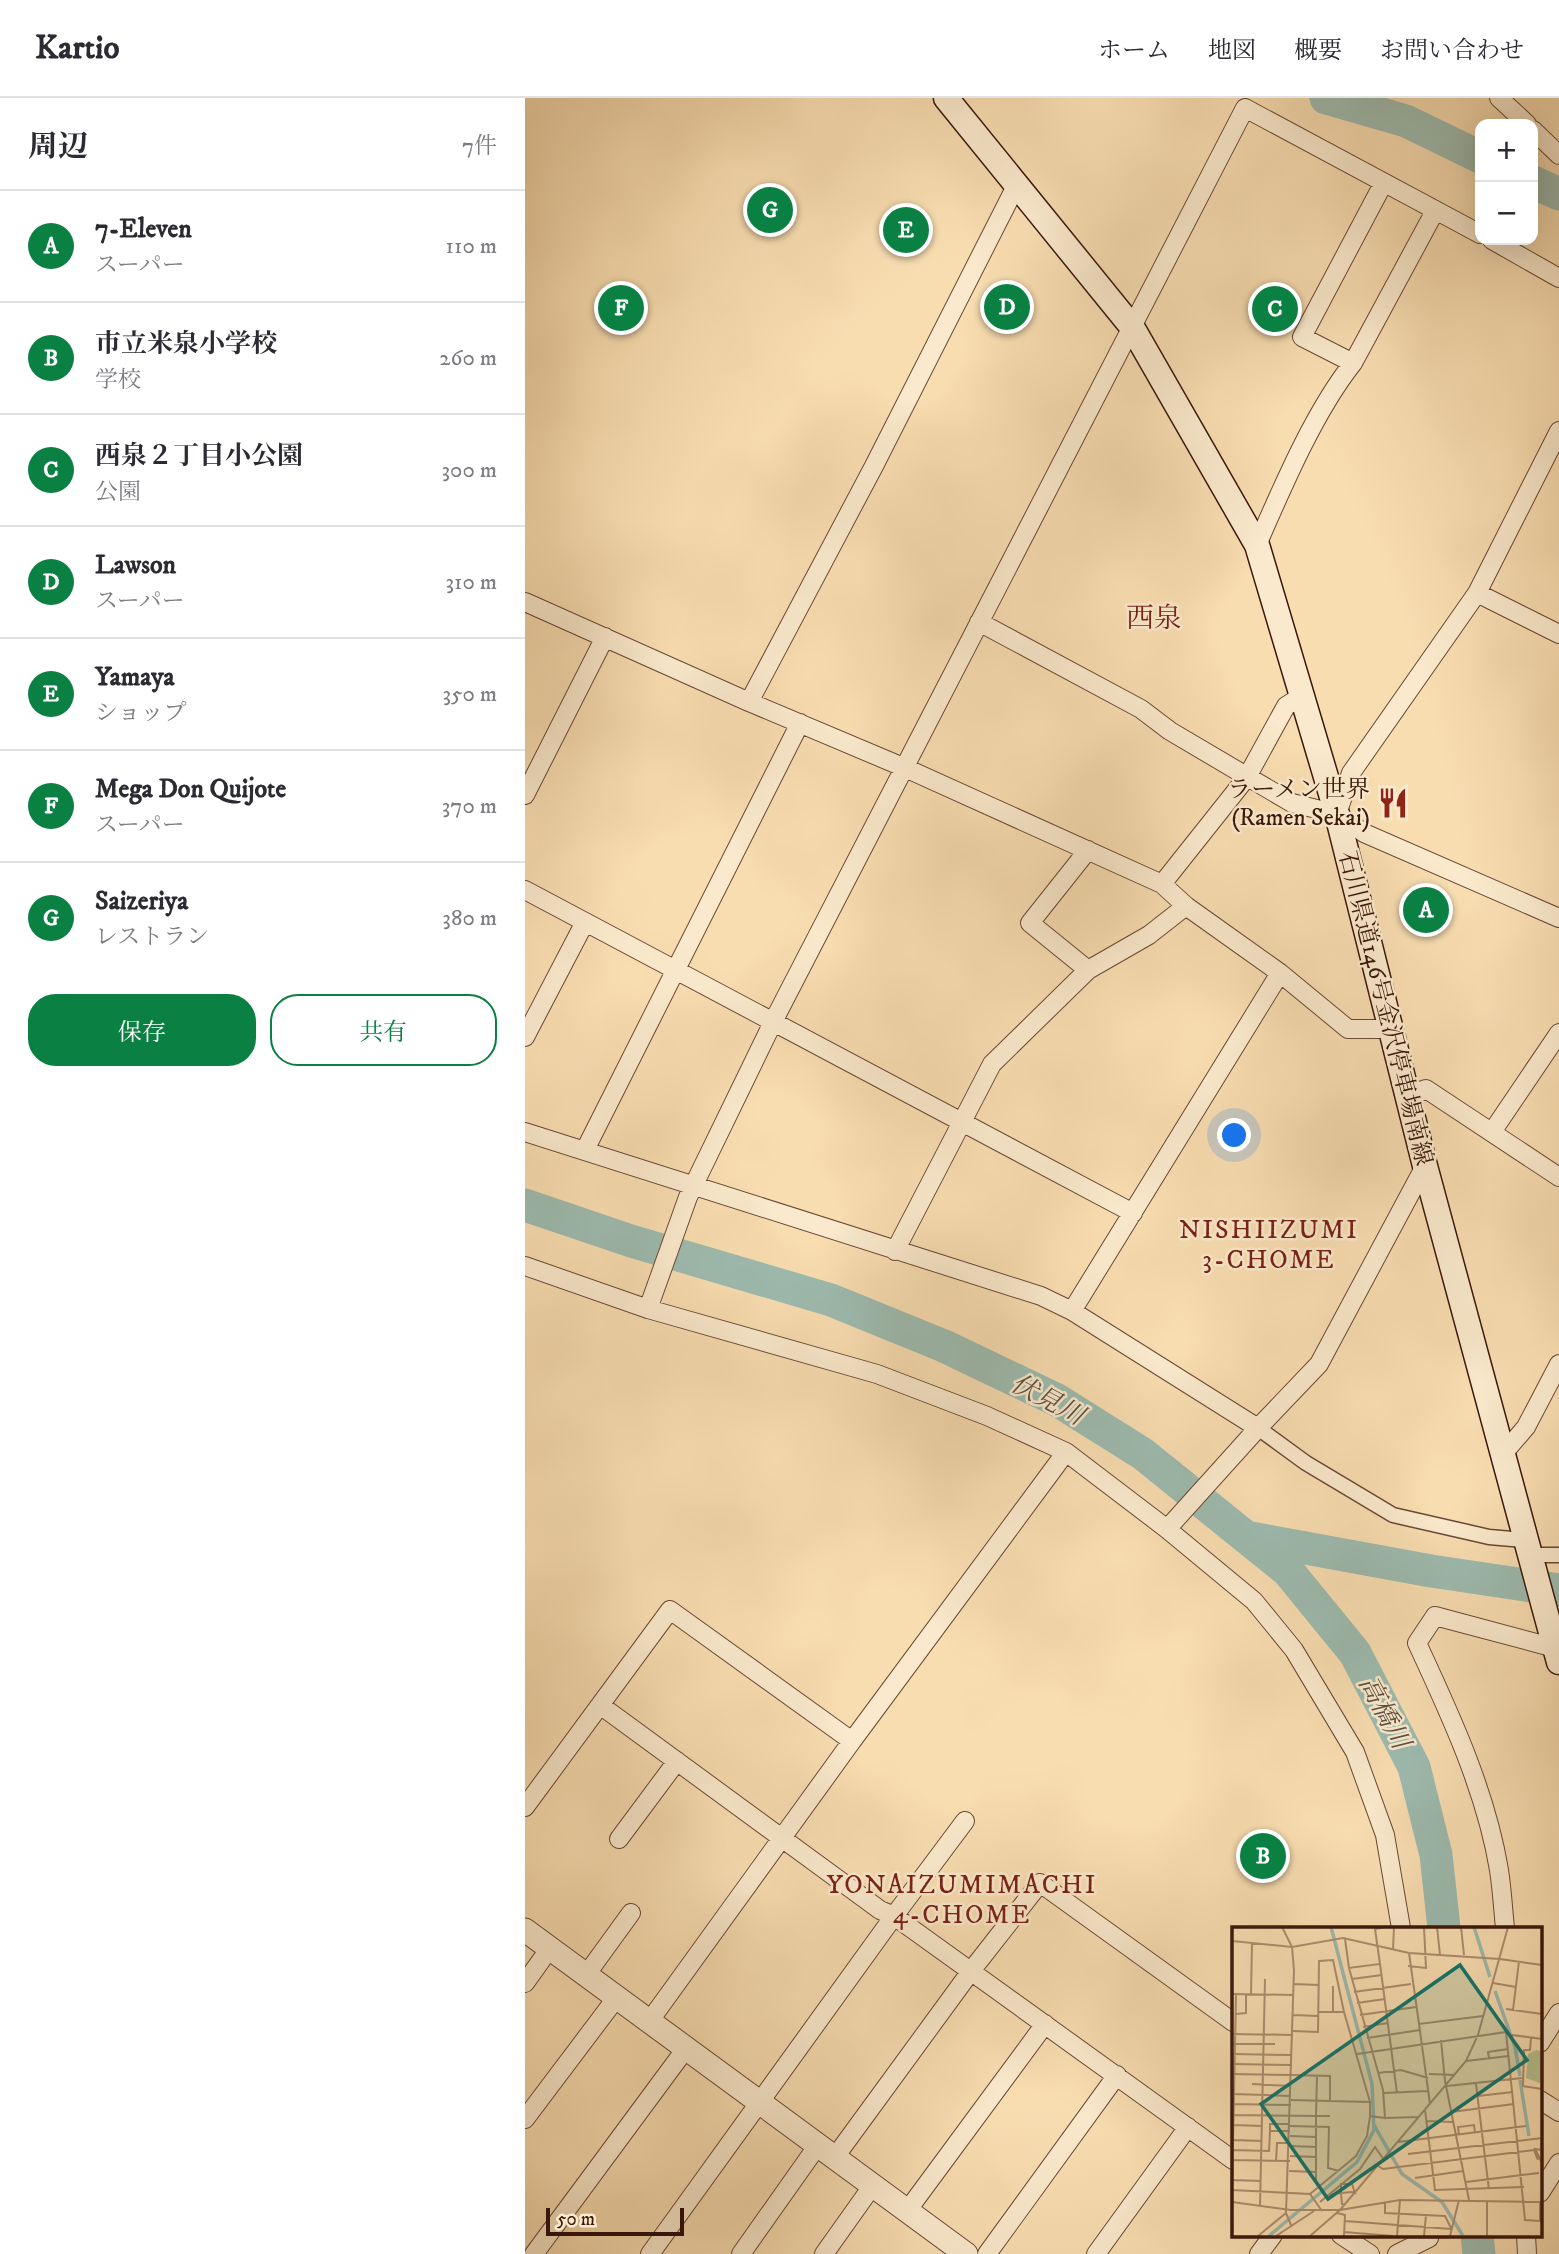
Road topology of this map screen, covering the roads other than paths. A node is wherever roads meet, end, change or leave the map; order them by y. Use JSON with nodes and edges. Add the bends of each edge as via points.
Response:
{"nodes":[{"id":1,"x":946,"y":98,"type":"edge"},
{"id":2,"x":1499,"y":98,"type":"edge"},
{"id":3,"x":1522,"y":119,"type":"edge"},
{"id":4,"x":1538,"y":135,"type":"edge"},
{"id":5,"x":1559,"y":155,"type":"edge"},
{"id":6,"x":1017,"y":184,"type":"junction"},
{"id":7,"x":1383,"y":184,"type":"junction"},
{"id":8,"x":1435,"y":211,"type":"junction"},
{"id":9,"x":1475,"y":231,"type":"edge"},
{"id":10,"x":1501,"y":245,"type":"edge"},
{"id":11,"x":1559,"y":278,"type":"edge"},
{"id":12,"x":1132,"y":327,"type":"junction"},
{"id":13,"x":1353,"y":363,"type":"junction"},
{"id":14,"x":1559,"y":431,"type":"edge"},
{"id":15,"x":1257,"y":545,"type":"junction"},
{"id":16,"x":1477,"y":593,"type":"junction"},
{"id":17,"x":525,"y":601,"type":"edge"},
{"id":18,"x":979,"y":622,"type":"junction"},
{"id":19,"x":1559,"y":635,"type":"edge"},
{"id":20,"x":605,"y":637,"type":"junction"},
{"id":21,"x":1302,"y":696,"type":"junction"},
{"id":22,"x":749,"y":702,"type":"junction"},
{"id":23,"x":800,"y":723,"type":"junction"},
{"id":24,"x":903,"y":766,"type":"junction"},
{"id":25,"x":1247,"y":777,"type":"junction"},
{"id":26,"x":525,"y":795,"type":"edge"},
{"id":27,"x":1337,"y":814,"type":"junction"},
{"id":28,"x":1088,"y":850,"type":"junction"},
{"id":29,"x":1162,"y":884,"type":"junction"},
{"id":30,"x":525,"y":890,"type":"edge"},
{"id":31,"x":1186,"y":906,"type":"junction"},
{"id":32,"x":1557,"y":912,"type":"edge"},
{"id":33,"x":585,"y":922,"type":"junction"},
{"id":34,"x":675,"y":969,"type":"junction"},
{"id":35,"x":1088,"y":970,"type":"junction"},
{"id":36,"x":1280,"y":973,"type":"junction"},
{"id":37,"x":774,"y":1020,"type":"junction"},
{"id":38,"x":1390,"y":1029,"type":"junction"},
{"id":39,"x":1559,"y":1033,"type":"edge"},
{"id":40,"x":525,"y":1037,"type":"edge"},
{"id":41,"x":1407,"y":1096,"type":"junction"},
{"id":42,"x":963,"y":1122,"type":"junction"},
{"id":43,"x":525,"y":1132,"type":"edge"},
{"id":44,"x":1492,"y":1132,"type":"junction"},
{"id":45,"x":585,"y":1150,"type":"junction"},
{"id":46,"x":1425,"y":1166,"type":"junction"},
{"id":47,"x":1559,"y":1177,"type":"edge"},
{"id":48,"x":691,"y":1191,"type":"junction"},
{"id":49,"x":1133,"y":1213,"type":"junction"},
{"id":50,"x":895,"y":1251,"type":"junction"},
{"id":51,"x":525,"y":1266,"type":"edge"},
{"id":52,"x":650,"y":1303,"type":"junction"},
{"id":53,"x":1072,"y":1311,"type":"junction"},
{"id":54,"x":1559,"y":1364,"type":"edge"},
{"id":55,"x":1255,"y":1430,"type":"junction"},
{"id":56,"x":1066,"y":1452,"type":"junction"},
{"id":57,"x":1502,"y":1455,"type":"junction"},
{"id":58,"x":1171,"y":1525,"type":"junction"},
{"id":59,"x":1526,"y":1547,"type":"junction"},
{"id":60,"x":1559,"y":1555,"type":"edge"},
{"id":61,"x":1558,"y":1653,"type":"edge"},
{"id":62,"x":600,"y":1704,"type":"junction"},
{"id":63,"x":852,"y":1741,"type":"junction"},
{"id":64,"x":677,"y":1761,"type":"junction"},
{"id":65,"x":525,"y":1807,"type":"edge"},
{"id":66,"x":965,"y":1821,"type":"dead end"},
{"id":67,"x":619,"y":1839,"type":"dead end"},
{"id":68,"x":783,"y":1839,"type":"junction"},
{"id":69,"x":631,"y":1913,"type":"dead end"},
{"id":70,"x":894,"y":1916,"type":"junction"},
{"id":71,"x":1401,"y":1927,"type":"edge"},
{"id":72,"x":1505,"y":1927,"type":"edge"},
{"id":73,"x":525,"y":1930,"type":"edge"},
{"id":74,"x":550,"y":1948,"type":"junction"},
{"id":75,"x":971,"y":1971,"type":"junction"},
{"id":76,"x":586,"y":1975,"type":"junction"},
{"id":77,"x":525,"y":1983,"type":"edge"},
{"id":78,"x":617,"y":1997,"type":"junction"},
{"id":79,"x":1559,"y":2013,"type":"edge"},
{"id":80,"x":651,"y":2019,"type":"junction"},
{"id":81,"x":1232,"y":2021,"type":"edge"},
{"id":82,"x":1045,"y":2024,"type":"junction"},
{"id":83,"x":1541,"y":2041,"type":"edge"},
{"id":84,"x":687,"y":2047,"type":"junction"},
{"id":85,"x":1117,"y":2076,"type":"junction"},
{"id":86,"x":1541,"y":2101,"type":"edge"},
{"id":87,"x":759,"y":2102,"type":"junction"},
{"id":88,"x":1559,"y":2112,"type":"edge"},
{"id":89,"x":525,"y":2119,"type":"edge"},
{"id":90,"x":1188,"y":2127,"type":"junction"},
{"id":91,"x":826,"y":2151,"type":"junction"},
{"id":92,"x":1232,"y":2156,"type":"edge"},
{"id":93,"x":1559,"y":2162,"type":"edge"},
{"id":94,"x":873,"y":2185,"type":"junction"},
{"id":95,"x":1541,"y":2191,"type":"edge"},
{"id":96,"x":907,"y":2211,"type":"junction"},
{"id":97,"x":1272,"y":2236,"type":"edge"},
{"id":98,"x":1343,"y":2236,"type":"edge"},
{"id":99,"x":1526,"y":2236,"type":"edge"},
{"id":100,"x":1429,"y":2242,"type":"edge"},
{"id":101,"x":535,"y":2250,"type":"edge"},
{"id":102,"x":959,"y":2252,"type":"edge"},
{"id":103,"x":650,"y":2254,"type":"edge"},
{"id":104,"x":741,"y":2254,"type":"edge"},
{"id":105,"x":824,"y":2254,"type":"edge"},
{"id":106,"x":987,"y":2254,"type":"edge"},
{"id":107,"x":1096,"y":2254,"type":"edge"},
{"id":108,"x":1259,"y":2254,"type":"edge"},
{"id":109,"x":1370,"y":2254,"type":"edge"},
{"id":110,"x":1397,"y":2254,"type":"edge"},
{"id":111,"x":1527,"y":2254,"type":"edge"}],
"edges":[{"from":1,"to":6,"type":"main road","name":"石川県道146号金沢停車場南線"},
{"from":2,"to":3,"type":"street"},
{"from":4,"to":5,"type":"street"},
{"from":6,"to":12,"type":"main road","name":"石川県道146号金沢停車場南線"},
{"from":6,"to":22,"type":"street"},
{"from":7,"to":8,"type":"street"},
{"from":7,"to":12,"type":"street","via":[[1245,108]]},
{"from":7,"to":13,"type":"street","via":[[1302,337]]},
{"from":8,"to":9,"type":"street"},
{"from":8,"to":13,"type":"street"},
{"from":10,"to":11,"type":"street"},
{"from":12,"to":15,"type":"main road","name":"石川県道146号金沢停車場南線"},
{"from":12,"to":18,"type":"street"},
{"from":13,"to":15,"type":"street","via":[[1332,393]]},
{"from":14,"to":16,"type":"street"},
{"from":15,"to":21,"type":"main road","name":"石川県道146号金沢停車場南線"},
{"from":16,"to":19,"type":"street"},
{"from":16,"to":27,"type":"street","via":[[1351,773]]},
{"from":17,"to":20,"type":"street"},
{"from":18,"to":24,"type":"street"},
{"from":18,"to":25,"type":"street","via":[[1141,709]]},
{"from":20,"to":22,"type":"street"},
{"from":20,"to":26,"type":"street"},
{"from":21,"to":25,"type":"street","via":[[1286,705]]},
{"from":21,"to":27,"type":"main road","name":"石川県道146号金沢停車場南線"},
{"from":22,"to":23,"type":"street"},
{"from":23,"to":24,"type":"street"},
{"from":23,"to":34,"type":"street"},
{"from":24,"to":28,"type":"street"},
{"from":24,"to":37,"type":"street"},
{"from":25,"to":27,"type":"street","via":[[1291,803]]},
{"from":25,"to":29,"type":"street"},
{"from":27,"to":32,"type":"street","via":[[1364,833]]},
{"from":27,"to":38,"type":"main road","name":"石川県道146号金沢停車場南線"},
{"from":28,"to":29,"type":"street"},
{"from":28,"to":35,"type":"street","via":[[1030,923]]},
{"from":29,"to":31,"type":"street"},
{"from":30,"to":33,"type":"street"},
{"from":31,"to":35,"type":"street","via":[[1149,935]]},
{"from":31,"to":36,"type":"street"},
{"from":33,"to":34,"type":"street"},
{"from":33,"to":40,"type":"street"},
{"from":34,"to":37,"type":"street"},
{"from":34,"to":45,"type":"street"},
{"from":35,"to":42,"type":"street","via":[[992,1064]]},
{"from":36,"to":38,"type":"street","via":[[1349,1029]]},
{"from":36,"to":49,"type":"street"},
{"from":37,"to":42,"type":"street"},
{"from":37,"to":48,"type":"street"},
{"from":38,"to":41,"type":"main road","name":"石川県道146号金沢停車場南線"},
{"from":39,"to":44,"type":"street"},
{"from":41,"to":44,"type":"street","via":[[1426,1089]]},
{"from":41,"to":46,"type":"main road","name":"石川県道146号金沢停車場南線"},
{"from":42,"to":49,"type":"street"},
{"from":42,"to":50,"type":"street"},
{"from":43,"to":45,"type":"street"},
{"from":44,"to":47,"type":"street"},
{"from":45,"to":48,"type":"street"},
{"from":46,"to":55,"type":"street","via":[[1319,1364]]},
{"from":46,"to":57,"type":"main road","name":"石川県道146号金沢停車場南線"},
{"from":48,"to":50,"type":"street"},
{"from":48,"to":52,"type":"street"},
{"from":49,"to":53,"type":"street"},
{"from":50,"to":53,"type":"street","via":[[1041,1296]]},
{"from":51,"to":52,"type":"street"},
{"from":52,"to":56,"type":"street","via":[[877,1374]]},
{"from":53,"to":55,"type":"street"},
{"from":54,"to":57,"type":"street","via":[[1526,1427]]},
{"from":55,"to":58,"type":"street"},
{"from":55,"to":59,"type":"street","via":[[1393,1515]]},
{"from":56,"to":58,"type":"street"},
{"from":56,"to":63,"type":"street"},
{"from":57,"to":59,"type":"main road","name":"石川県道146号金沢停車場南線"},
{"from":58,"to":71,"type":"street","via":[[1254,1601],[1294,1650],[1355,1752],[1385,1835]]},
{"from":59,"to":60,"type":"street"},
{"from":59,"to":61,"type":"main road","name":"石川県道146号金沢停車場南線"},
{"from":61,"to":72,"type":"street","via":[[1434,1616],[1417,1643],[1452,1718],[1480,1801],[1499,1868]]},
{"from":62,"to":63,"type":"street","via":[[670,1610]]},
{"from":62,"to":64,"type":"street"},
{"from":62,"to":65,"type":"street"},
{"from":63,"to":68,"type":"street"},
{"from":64,"to":67,"type":"street"},
{"from":64,"to":68,"type":"street"},
{"from":66,"to":70,"type":"street"},
{"from":68,"to":70,"type":"street"},
{"from":68,"to":80,"type":"street"},
{"from":69,"to":76,"type":"street"},
{"from":70,"to":75,"type":"street"},
{"from":70,"to":87,"type":"street"},
{"from":73,"to":74,"type":"street"},
{"from":74,"to":76,"type":"street"},
{"from":74,"to":77,"type":"street"},
{"from":75,"to":81,"type":"street","via":[[1040,1883]]},
{"from":75,"to":82,"type":"street"},
{"from":75,"to":91,"type":"street"},
{"from":76,"to":78,"type":"street"},
{"from":78,"to":80,"type":"street"},
{"from":78,"to":89,"type":"street"},
{"from":79,"to":83,"type":"street"},
{"from":80,"to":84,"type":"street"},
{"from":82,"to":85,"type":"street"},
{"from":82,"to":96,"type":"street"},
{"from":84,"to":87,"type":"street"},
{"from":84,"to":101,"type":"street"},
{"from":85,"to":90,"type":"street"},
{"from":85,"to":106,"type":"street"},
{"from":86,"to":88,"type":"street"},
{"from":87,"to":91,"type":"street"},
{"from":87,"to":103,"type":"street"},
{"from":90,"to":92,"type":"street"},
{"from":90,"to":107,"type":"street"},
{"from":91,"to":94,"type":"street"},
{"from":91,"to":104,"type":"street"},
{"from":93,"to":95,"type":"street"},
{"from":94,"to":96,"type":"street"},
{"from":94,"to":105,"type":"street"},
{"from":96,"to":102,"type":"street"},
{"from":97,"to":108,"type":"street"},
{"from":98,"to":109,"type":"street"},
{"from":99,"to":111,"type":"street"},
{"from":100,"to":110,"type":"street"}]}
